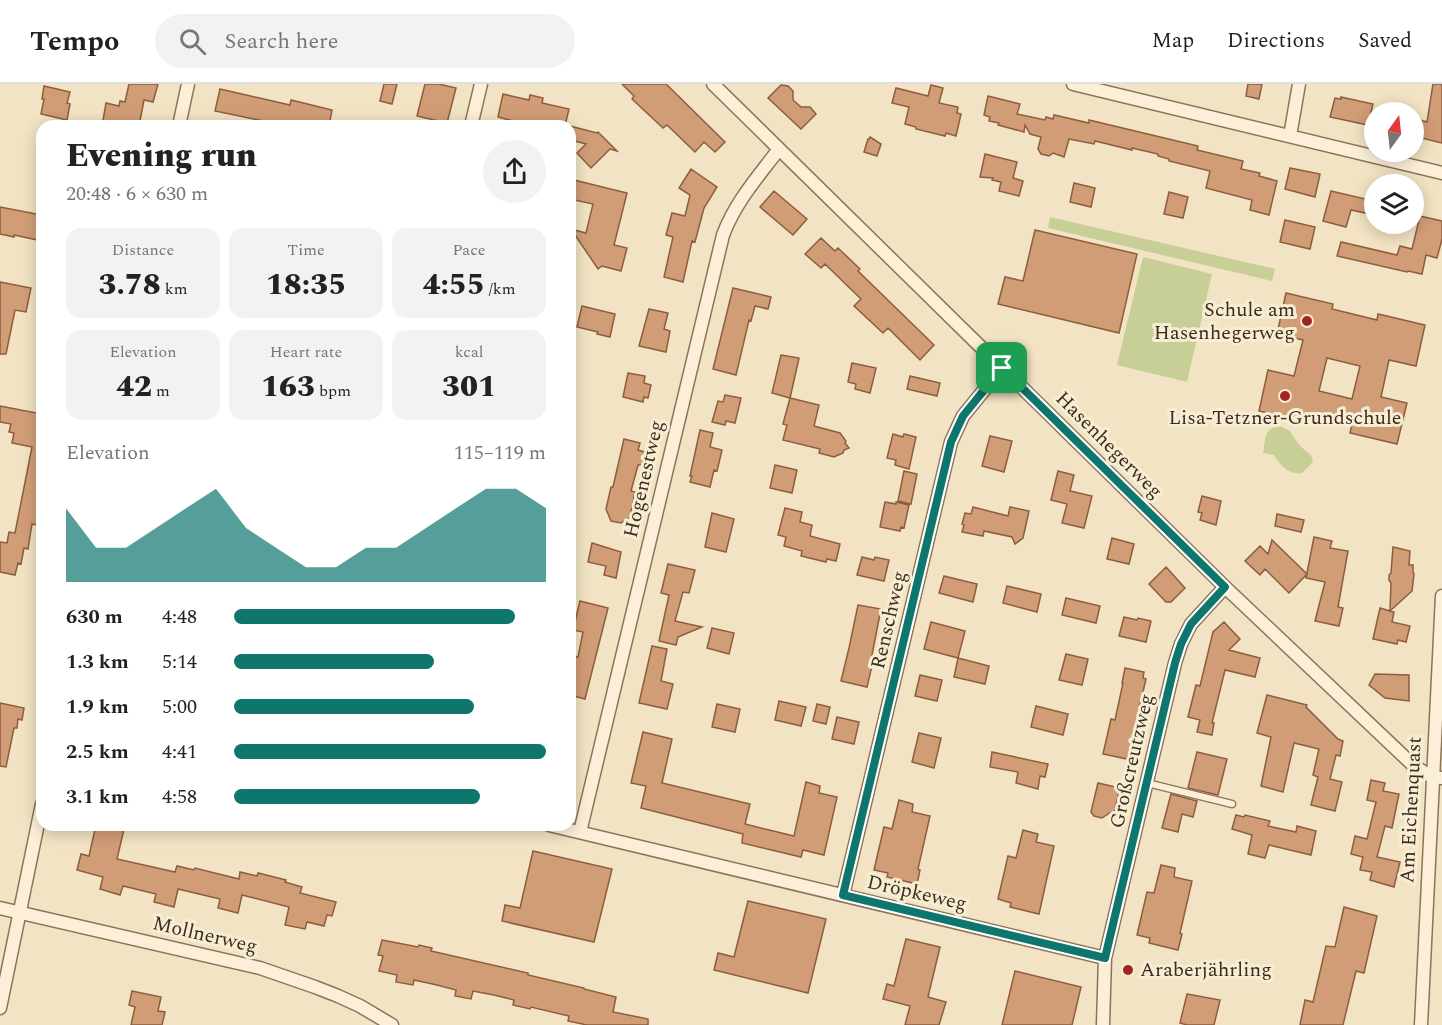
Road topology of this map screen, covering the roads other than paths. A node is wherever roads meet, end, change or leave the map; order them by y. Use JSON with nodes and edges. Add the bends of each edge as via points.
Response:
{"nodes":[{"id":1,"x":188,"y":84,"type":"edge"},
{"id":2,"x":481,"y":84,"type":"edge"},
{"id":3,"x":713,"y":84,"type":"edge"},
{"id":4,"x":1073,"y":84,"type":"edge"},
{"id":5,"x":1299,"y":84,"type":"edge"},
{"id":6,"x":180,"y":120,"type":"edge"},
{"id":7,"x":472,"y":120,"type":"edge"},
{"id":8,"x":1290,"y":136,"type":"junction"},
{"id":9,"x":779,"y":149,"type":"junction"},
{"id":10,"x":1442,"y":173,"type":"edge"},
{"id":11,"x":1002,"y":368,"type":"junction"},
{"id":12,"x":1225,"y":587,"type":"junction"},
{"id":13,"x":1442,"y":596,"type":"edge"},
{"id":14,"x":1437,"y":777,"type":"edge"},
{"id":15,"x":1147,"y":783,"type":"junction"},
{"id":16,"x":1232,"y":804,"type":"dead end"},
{"id":17,"x":37,"y":831,"type":"edge"},
{"id":18,"x":576,"y":831,"type":"edge"},
{"id":19,"x":580,"y":832,"type":"junction"},
{"id":20,"x":843,"y":895,"type":"junction"},
{"id":21,"x":0,"y":908,"type":"edge"},
{"id":22,"x":20,"y":913,"type":"junction"},
{"id":23,"x":1105,"y":958,"type":"junction"},
{"id":24,"x":0,"y":1008,"type":"edge"},
{"id":25,"x":392,"y":1025,"type":"edge"},
{"id":26,"x":1103,"y":1025,"type":"edge"},
{"id":27,"x":1421,"y":1025,"type":"edge"}],
"edges":[{"from":1,"to":6,"type":"street"},
{"from":2,"to":7,"type":"street"},
{"from":3,"to":9,"type":"street","name":"Hasenhegerweg"},
{"from":4,"to":8,"type":"street"},
{"from":5,"to":8,"type":"street"},
{"from":8,"to":10,"type":"street"},
{"from":9,"to":11,"type":"street","name":"Hasenhegerweg"},
{"from":9,"to":19,"type":"street","name":"Hogenestweg","via":[[741,199],[723,235]]},
{"from":11,"to":12,"type":"street","name":"Hasenhegerweg"},
{"from":11,"to":20,"type":"street","name":"Renschweg","via":[[963,416],[951,442]]},
{"from":12,"to":14,"type":"street","name":"Hasenhegerweg","via":[[1414,766]]},
{"from":12,"to":15,"type":"street","name":"Großcreutzweg","via":[[1191,624],[1181,644]]},
{"from":13,"to":14,"type":"street","name":"Am Eichenquast"},
{"from":14,"to":27,"type":"street","name":"Am Eichenquast"},
{"from":15,"to":16,"type":"lane"},
{"from":15,"to":23,"type":"street","name":"Großcreutzweg"},
{"from":17,"to":22,"type":"street"},
{"from":18,"to":19,"type":"street","name":"Dröpkeweg"},
{"from":19,"to":20,"type":"street","name":"Dröpkeweg"},
{"from":20,"to":23,"type":"street","name":"Dröpkeweg"},
{"from":21,"to":22,"type":"street","name":"Mollnerweg"},
{"from":22,"to":24,"type":"street"},
{"from":22,"to":25,"type":"street","name":"Mollnerweg","via":[[260,968],[338,996]]},
{"from":23,"to":26,"type":"street"}]}
